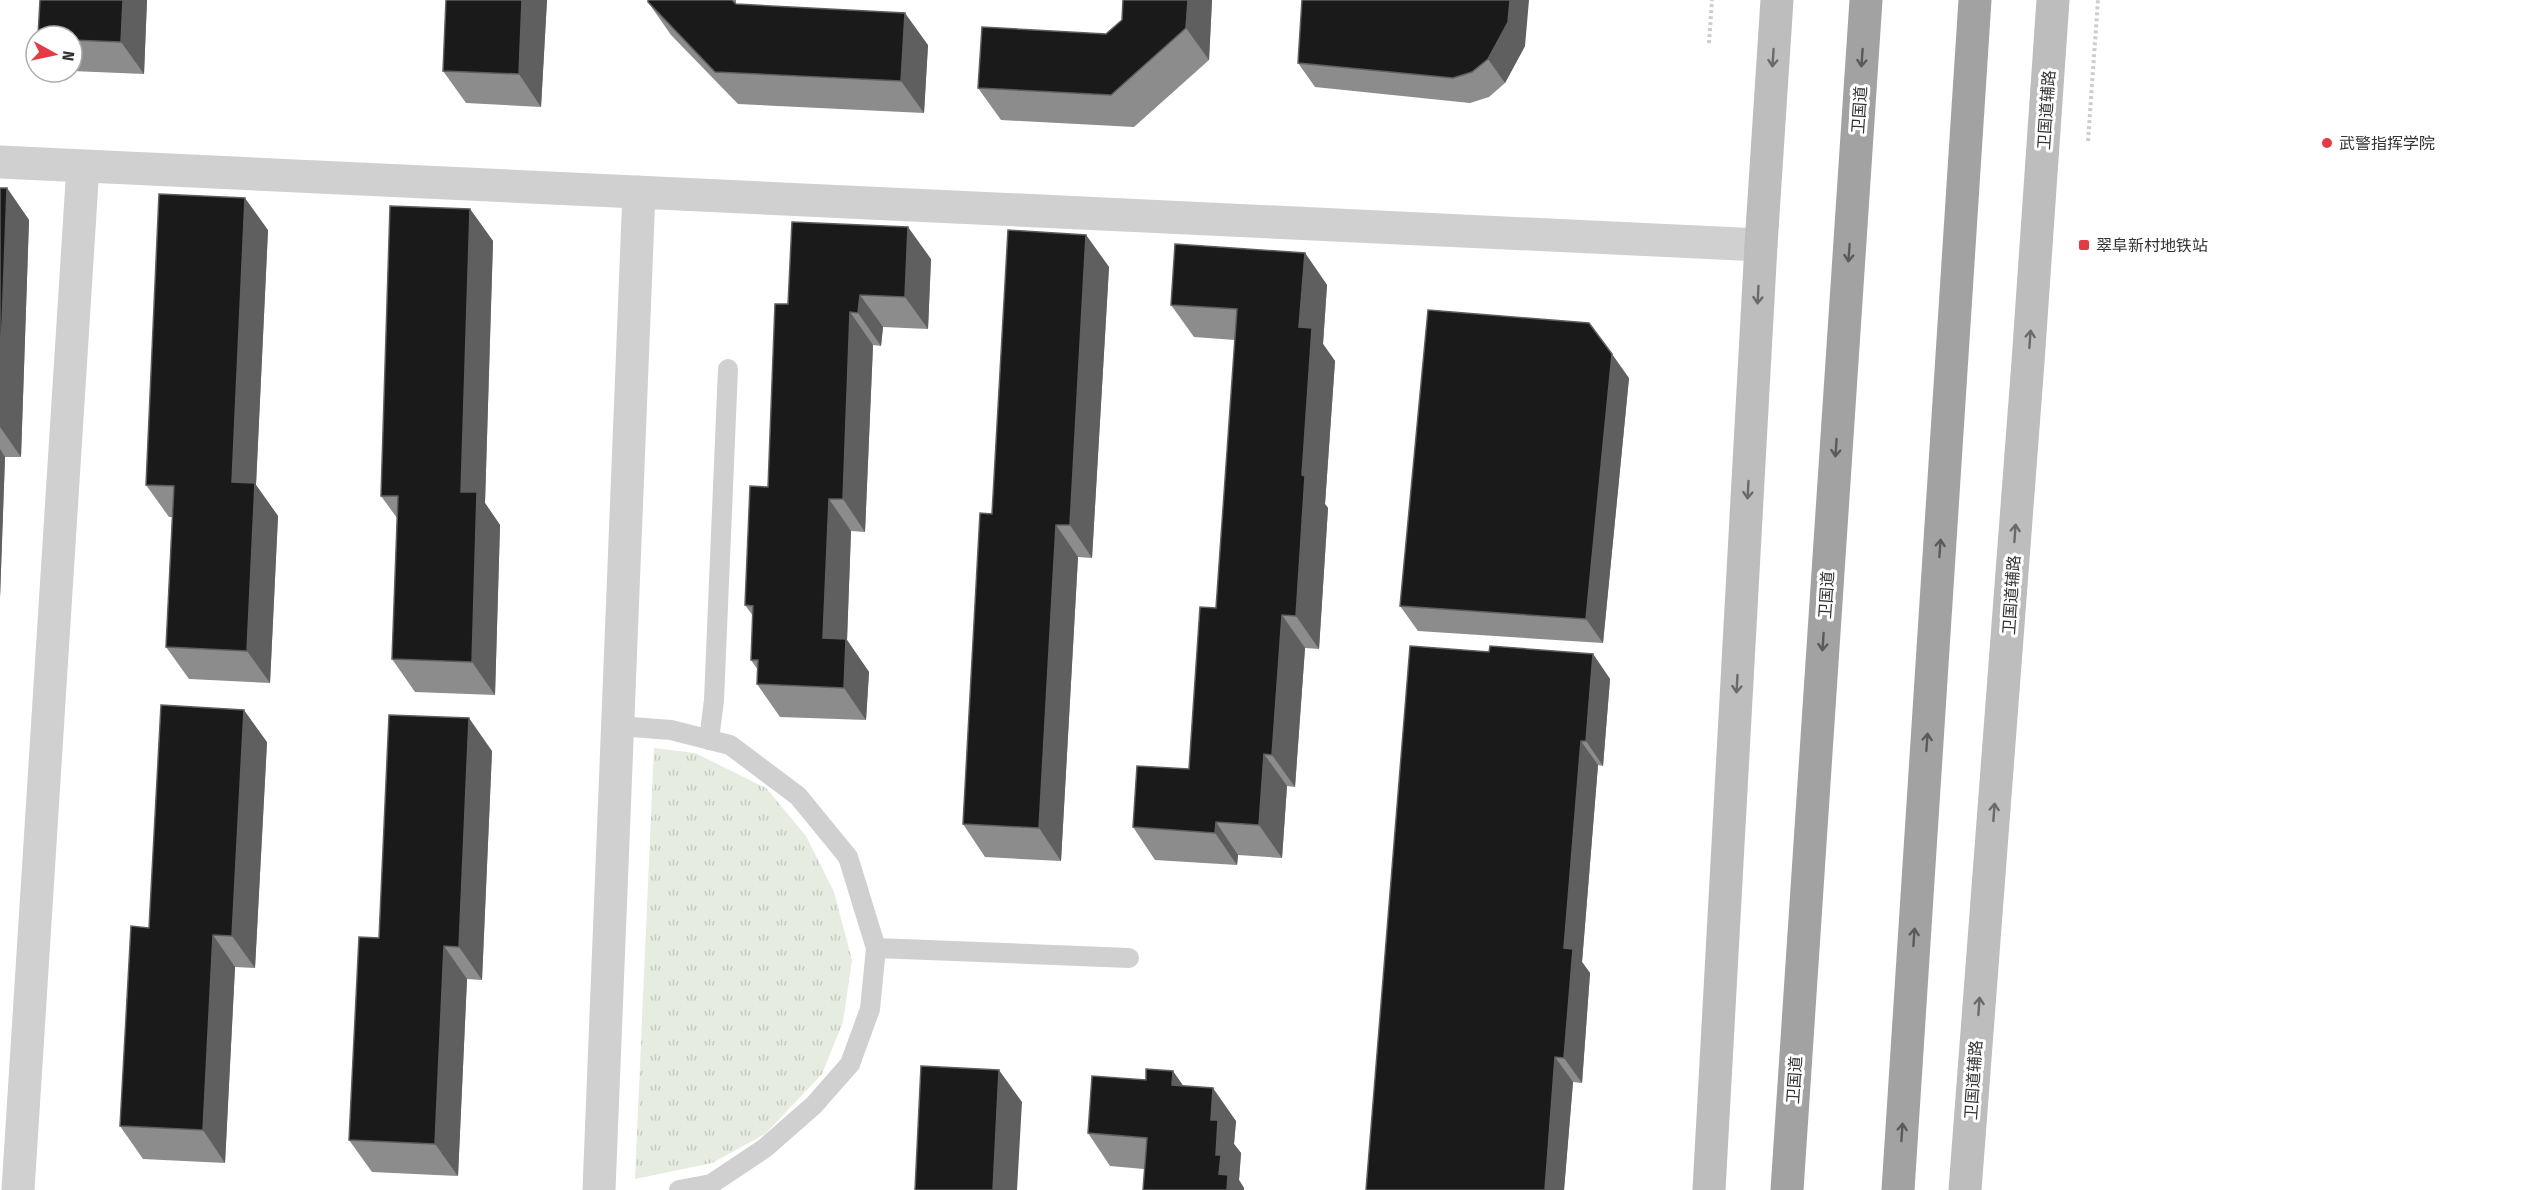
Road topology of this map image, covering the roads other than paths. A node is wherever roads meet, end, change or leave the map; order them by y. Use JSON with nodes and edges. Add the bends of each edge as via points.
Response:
{"nodes":[{"id":1,"x":1777,"y":0,"type":"edge"},
{"id":2,"x":1866,"y":0,"type":"edge"},
{"id":3,"x":1975,"y":0,"type":"edge"},
{"id":4,"x":2053,"y":0,"type":"edge"},
{"id":5,"x":0,"y":162,"type":"edge"},
{"id":6,"x":83,"y":166,"type":"junction"},
{"id":7,"x":639,"y":192,"type":"junction"},
{"id":8,"x":1761,"y":245,"type":"junction"},
{"id":9,"x":728,"y":369,"type":"dead end"},
{"id":10,"x":618,"y":726,"type":"junction"},
{"id":11,"x":709,"y":740,"type":"junction"},
{"id":12,"x":876,"y":948,"type":"junction"},
{"id":13,"x":1129,"y":958,"type":"dead end"},
{"id":14,"x":18,"y":1190,"type":"edge"},
{"id":15,"x":599,"y":1190,"type":"edge"},
{"id":16,"x":679,"y":1190,"type":"edge"},
{"id":17,"x":1709,"y":1190,"type":"edge"},
{"id":18,"x":1787,"y":1190,"type":"edge"},
{"id":19,"x":1898,"y":1190,"type":"edge"},
{"id":20,"x":1965,"y":1190,"type":"edge"}],
"edges":[{"from":1,"to":8,"type":"main road","one_way":true},
{"from":2,"to":18,"type":"highway","name":"卫国道","one_way":true},
{"from":19,"to":3,"type":"highway","one_way":true},
{"from":20,"to":4,"type":"main road","name":"卫国道辅路","one_way":true},
{"from":5,"to":6,"type":"street"},
{"from":6,"to":7,"type":"street"},
{"from":6,"to":14,"type":"street"},
{"from":7,"to":8,"type":"street"},
{"from":7,"to":10,"type":"street"},
{"from":8,"to":17,"type":"main road","one_way":true},
{"from":9,"to":11,"type":"lane"},
{"from":10,"to":11,"type":"lane","via":[[671,730]]},
{"from":10,"to":15,"type":"street"},
{"from":11,"to":12,"type":"lane","via":[[730,745],[798,796],[848,857]]},
{"from":12,"to":13,"type":"lane"},
{"from":12,"to":16,"type":"lane","via":[[870,1009],[850,1064],[814,1105],[765,1148],[711,1184]]}]}
